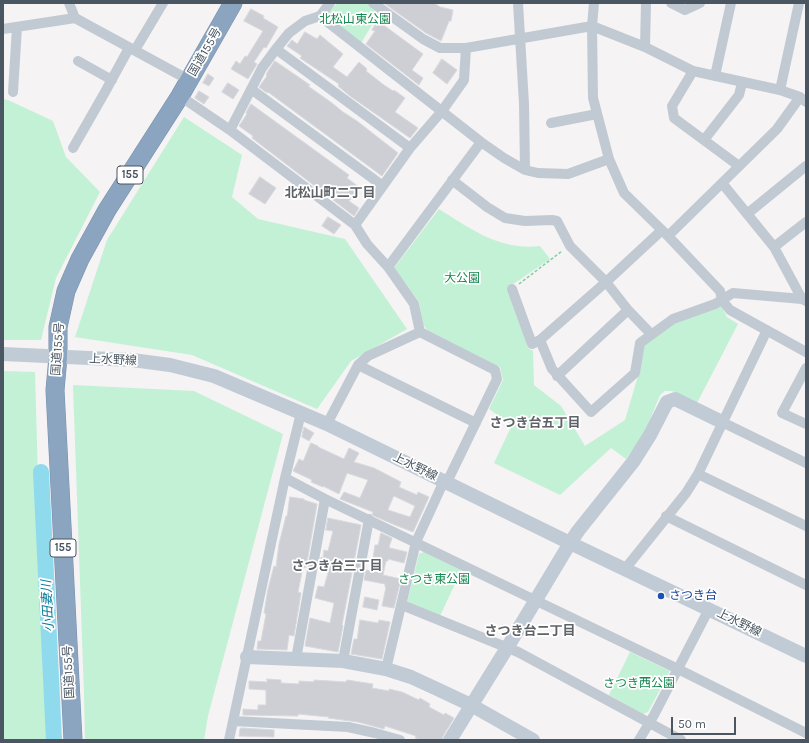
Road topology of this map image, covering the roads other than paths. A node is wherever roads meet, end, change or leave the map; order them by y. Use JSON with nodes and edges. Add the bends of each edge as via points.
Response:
{"nodes":[{"id":1,"x":69,"y":3,"type":"edge"},
{"id":2,"x":163,"y":3,"type":"edge"},
{"id":3,"x":233,"y":3,"type":"edge"},
{"id":4,"x":330,"y":3,"type":"edge"},
{"id":5,"x":373,"y":3,"type":"edge"},
{"id":6,"x":518,"y":3,"type":"edge"},
{"id":7,"x":594,"y":3,"type":"edge"},
{"id":8,"x":646,"y":3,"type":"edge"},
{"id":9,"x":671,"y":3,"type":"edge"},
{"id":10,"x":700,"y":3,"type":"edge"},
{"id":11,"x":731,"y":3,"type":"edge"},
{"id":12,"x":799,"y":3,"type":"edge"},
{"id":13,"x":320,"y":16,"type":"junction"},
{"id":14,"x":75,"y":18,"type":"junction"},
{"id":15,"x":592,"y":26,"type":"junction"},
{"id":16,"x":17,"y":27,"type":"junction"},
{"id":17,"x":3,"y":29,"type":"edge"},
{"id":18,"x":521,"y":39,"type":"junction"},
{"id":19,"x":645,"y":47,"type":"junction"},
{"id":20,"x":466,"y":48,"type":"junction"},
{"id":21,"x":132,"y":49,"type":"junction"},
{"id":22,"x":276,"y":49,"type":"junction"},
{"id":23,"x":78,"y":61,"type":"dead end"},
{"id":24,"x":692,"y":71,"type":"junction"},
{"id":25,"x":714,"y":76,"type":"junction"},
{"id":26,"x":112,"y":80,"type":"junction"},
{"id":27,"x":189,"y":80,"type":"junction"},
{"id":28,"x":742,"y":82,"type":"junction"},
{"id":29,"x":251,"y":89,"type":"junction"},
{"id":30,"x":780,"y":90,"type":"junction"},
{"id":31,"x":13,"y":92,"type":"dead end"},
{"id":32,"x":180,"y":96,"type":"junction"},
{"id":33,"x":803,"y":99,"type":"edge"},
{"id":34,"x":442,"y":111,"type":"junction"},
{"id":35,"x":597,"y":114,"type":"junction"},
{"id":36,"x":551,"y":123,"type":"dead end"},
{"id":37,"x":230,"y":130,"type":"junction"},
{"id":38,"x":704,"y":140,"type":"junction"},
{"id":39,"x":482,"y":142,"type":"junction"},
{"id":40,"x":73,"y":148,"type":"dead end"},
{"id":41,"x":410,"y":148,"type":"junction"},
{"id":42,"x":609,"y":159,"type":"junction"},
{"id":43,"x":739,"y":166,"type":"junction"},
{"id":44,"x":806,"y":166,"type":"edge"},
{"id":45,"x":525,"y":170,"type":"junction"},
{"id":46,"x":452,"y":180,"type":"junction"},
{"id":47,"x":722,"y":183,"type":"junction"},
{"id":48,"x":383,"y":186,"type":"junction"},
{"id":49,"x":747,"y":214,"type":"junction"},
{"id":50,"x":806,"y":222,"type":"edge"},
{"id":51,"x":355,"y":225,"type":"junction"},
{"id":52,"x":665,"y":233,"type":"junction"},
{"id":53,"x":774,"y":247,"type":"junction"},
{"id":54,"x":388,"y":267,"type":"junction"},
{"id":55,"x":606,"y":282,"type":"junction"},
{"id":56,"x":512,"y":288,"type":"road end"},
{"id":57,"x":805,"y":299,"type":"edge"},
{"id":58,"x":722,"y":300,"type":"junction"},
{"id":59,"x":628,"y":310,"type":"junction"},
{"id":60,"x":767,"y":330,"type":"junction"},
{"id":61,"x":420,"y":332,"type":"junction"},
{"id":62,"x":651,"y":334,"type":"junction"},
{"id":63,"x":540,"y":340,"type":"junction"},
{"id":64,"x":806,"y":352,"type":"edge"},
{"id":65,"x":3,"y":354,"type":"edge"},
{"id":66,"x":58,"y":357,"type":"junction"},
{"id":67,"x":358,"y":365,"type":"junction"},
{"id":68,"x":806,"y":368,"type":"edge"},
{"id":69,"x":557,"y":376,"type":"junction"},
{"id":70,"x":301,"y":413,"type":"junction"},
{"id":71,"x":722,"y":422,"type":"junction"},
{"id":72,"x":476,"y":423,"type":"junction"},
{"id":73,"x":327,"y":424,"type":"junction"},
{"id":74,"x":806,"y":424,"type":"edge"},
{"id":75,"x":806,"y":463,"type":"edge"},
{"id":76,"x":698,"y":474,"type":"junction"},
{"id":77,"x":285,"y":478,"type":"junction"},
{"id":78,"x":446,"y":482,"type":"junction"},
{"id":79,"x":325,"y":499,"type":"junction"},
{"id":80,"x":666,"y":516,"type":"junction"},
{"id":81,"x":369,"y":519,"type":"junction"},
{"id":82,"x":806,"y":526,"type":"edge"},
{"id":83,"x":416,"y":542,"type":"junction"},
{"id":84,"x":570,"y":543,"type":"junction"},
{"id":85,"x":626,"y":569,"type":"junction"},
{"id":86,"x":806,"y":585,"type":"edge"},
{"id":87,"x":535,"y":600,"type":"junction"},
{"id":88,"x":402,"y":605,"type":"junction"},
{"id":89,"x":709,"y":609,"type":"junction"},
{"id":90,"x":507,"y":648,"type":"junction"},
{"id":91,"x":806,"y":656,"type":"edge"},
{"id":92,"x":248,"y":657,"type":"junction"},
{"id":93,"x":296,"y":659,"type":"junction"},
{"id":94,"x":343,"y":661,"type":"junction"},
{"id":95,"x":678,"y":669,"type":"junction"},
{"id":96,"x":386,"y":670,"type":"junction"},
{"id":97,"x":471,"y":705,"type":"junction"},
{"id":98,"x":233,"y":721,"type":"junction"},
{"id":99,"x":649,"y":722,"type":"junction"},
{"id":100,"x":806,"y":733,"type":"edge"},
{"id":101,"x":395,"y":739,"type":"edge"},
{"id":102,"x":72,"y":740,"type":"edge"},
{"id":103,"x":229,"y":740,"type":"edge"},
{"id":104,"x":450,"y":740,"type":"edge"},
{"id":105,"x":533,"y":740,"type":"edge"},
{"id":106,"x":639,"y":740,"type":"edge"},
{"id":107,"x":681,"y":740,"type":"edge"}],
"edges":[{"from":1,"to":14,"type":"street"},
{"from":2,"to":21,"type":"street"},
{"from":3,"to":27,"type":"highway","name":"国道155号","number":"155"},
{"from":4,"to":13,"type":"street"},
{"from":5,"to":20,"type":"street","via":[[440,48]]},
{"from":6,"to":18,"type":"street"},
{"from":7,"to":15,"type":"street"},
{"from":8,"to":19,"type":"street"},
{"from":9,"to":10,"type":"street","via":[[685,10]]},
{"from":11,"to":25,"type":"street"},
{"from":12,"to":30,"type":"street"},
{"from":13,"to":22,"type":"street","via":[[305,21],[289,33]]},
{"from":13,"to":34,"type":"street"},
{"from":14,"to":16,"type":"street"},
{"from":14,"to":21,"type":"street"},
{"from":15,"to":18,"type":"street"},
{"from":15,"to":19,"type":"street"},
{"from":15,"to":35,"type":"street","via":[[593,98]]},
{"from":16,"to":17,"type":"street"},
{"from":16,"to":31,"type":"street"},
{"from":18,"to":20,"type":"street"},
{"from":18,"to":45,"type":"street"},
{"from":19,"to":24,"type":"street"},
{"from":20,"to":34,"type":"street","via":[[464,80]]},
{"from":21,"to":26,"type":"street"},
{"from":21,"to":27,"type":"street"},
{"from":22,"to":29,"type":"street"},
{"from":22,"to":41,"type":"street"},
{"from":23,"to":26,"type":"street"},
{"from":24,"to":25,"type":"street"},
{"from":24,"to":38,"type":"street","via":[[672,106],[674,118]]},
{"from":25,"to":28,"type":"street"},
{"from":26,"to":40,"type":"street"},
{"from":27,"to":32,"type":"highway","name":"国道155号","number":"155"},
{"from":28,"to":30,"type":"street"},
{"from":28,"to":38,"type":"street","via":[[738,95]]},
{"from":29,"to":37,"type":"street"},
{"from":29,"to":48,"type":"street"},
{"from":30,"to":33,"type":"street"},
{"from":32,"to":37,"type":"street"},
{"from":32,"to":66,"type":"highway","name":"国道155号","number":"155","via":[[80,259],[66,291],[58,327]]},
{"from":33,"to":43,"type":"street"},
{"from":34,"to":39,"type":"street"},
{"from":34,"to":41,"type":"street"},
{"from":35,"to":36,"type":"street"},
{"from":35,"to":42,"type":"street"},
{"from":37,"to":51,"type":"street"},
{"from":38,"to":43,"type":"street"},
{"from":39,"to":45,"type":"street"},
{"from":39,"to":46,"type":"street"},
{"from":41,"to":48,"type":"street"},
{"from":42,"to":45,"type":"street","via":[[568,174]]},
{"from":42,"to":52,"type":"street","via":[[624,193]]},
{"from":43,"to":47,"type":"street"},
{"from":44,"to":49,"type":"street"},
{"from":46,"to":54,"type":"street"},
{"from":46,"to":55,"type":"street","via":[[505,218],[557,221],[570,246]]},
{"from":47,"to":49,"type":"street"},
{"from":47,"to":52,"type":"street"},
{"from":48,"to":51,"type":"street"},
{"from":49,"to":53,"type":"street"},
{"from":50,"to":53,"type":"street"},
{"from":51,"to":54,"type":"street","via":[[367,244]]},
{"from":52,"to":55,"type":"street"},
{"from":52,"to":58,"type":"street","via":[[720,291]]},
{"from":53,"to":57,"type":"street"},
{"from":54,"to":61,"type":"street","via":[[414,304]]},
{"from":55,"to":59,"type":"street"},
{"from":55,"to":63,"type":"street"},
{"from":56,"to":63,"type":"street","via":[[532,344]]},
{"from":57,"to":58,"type":"street","via":[[733,293]]},
{"from":58,"to":60,"type":"street","via":[[730,310]]},
{"from":58,"to":62,"type":"street","via":[[672,319]]},
{"from":59,"to":62,"type":"street"},
{"from":59,"to":69,"type":"street"},
{"from":60,"to":64,"type":"street"},
{"from":60,"to":71,"type":"street"},
{"from":61,"to":67,"type":"street","via":[[368,356]]},
{"from":61,"to":72,"type":"street","via":[[495,370],[497,379]]},
{"from":62,"to":69,"type":"street","via":[[640,343],[635,373],[591,412]]},
{"from":63,"to":69,"type":"street"},
{"from":65,"to":66,"type":"street","name":"上水野線"},
{"from":66,"to":70,"type":"street","name":"上水野線","via":[[132,360],[170,365],[214,376]]},
{"from":66,"to":102,"type":"highway","name":"国道155号","number":"155","via":[[55,390]]},
{"from":67,"to":72,"type":"street"},
{"from":67,"to":73,"type":"street"},
{"from":68,"to":74,"type":"street","via":[[782,413]]},
{"from":70,"to":73,"type":"street","name":"上水野線"},
{"from":70,"to":77,"type":"street"},
{"from":71,"to":75,"type":"street"},
{"from":71,"to":76,"type":"street"},
{"from":71,"to":84,"type":"street","via":[[675,399],[667,402],[633,462]]},
{"from":72,"to":78,"type":"street"},
{"from":73,"to":78,"type":"street","name":"上水野線"},
{"from":76,"to":80,"type":"street"},
{"from":76,"to":82,"type":"street"},
{"from":77,"to":79,"type":"street"},
{"from":77,"to":92,"type":"street"},
{"from":78,"to":83,"type":"street"},
{"from":78,"to":84,"type":"street","name":"上水野線"},
{"from":79,"to":81,"type":"street"},
{"from":79,"to":93,"type":"street"},
{"from":80,"to":85,"type":"street"},
{"from":80,"to":86,"type":"street"},
{"from":81,"to":83,"type":"street"},
{"from":81,"to":94,"type":"street"},
{"from":83,"to":87,"type":"street"},
{"from":83,"to":88,"type":"street"},
{"from":84,"to":85,"type":"street","name":"上水野線"},
{"from":84,"to":87,"type":"street"},
{"from":85,"to":89,"type":"street","name":"上水野線"},
{"from":87,"to":90,"type":"street"},
{"from":87,"to":95,"type":"street"},
{"from":88,"to":90,"type":"street"},
{"from":88,"to":96,"type":"street"},
{"from":89,"to":91,"type":"street","name":"上水野線"},
{"from":89,"to":95,"type":"street"},
{"from":90,"to":97,"type":"street"},
{"from":90,"to":99,"type":"street"},
{"from":92,"to":93,"type":"street"},
{"from":92,"to":98,"type":"street"},
{"from":93,"to":94,"type":"street"},
{"from":94,"to":96,"type":"street"},
{"from":95,"to":99,"type":"street"},
{"from":95,"to":100,"type":"street"},
{"from":96,"to":97,"type":"street","via":[[411,677]]},
{"from":97,"to":104,"type":"street"},
{"from":97,"to":105,"type":"street"},
{"from":98,"to":101,"type":"street","via":[[348,727]]},
{"from":98,"to":103,"type":"street"},
{"from":99,"to":106,"type":"street"},
{"from":99,"to":107,"type":"street"}]}
